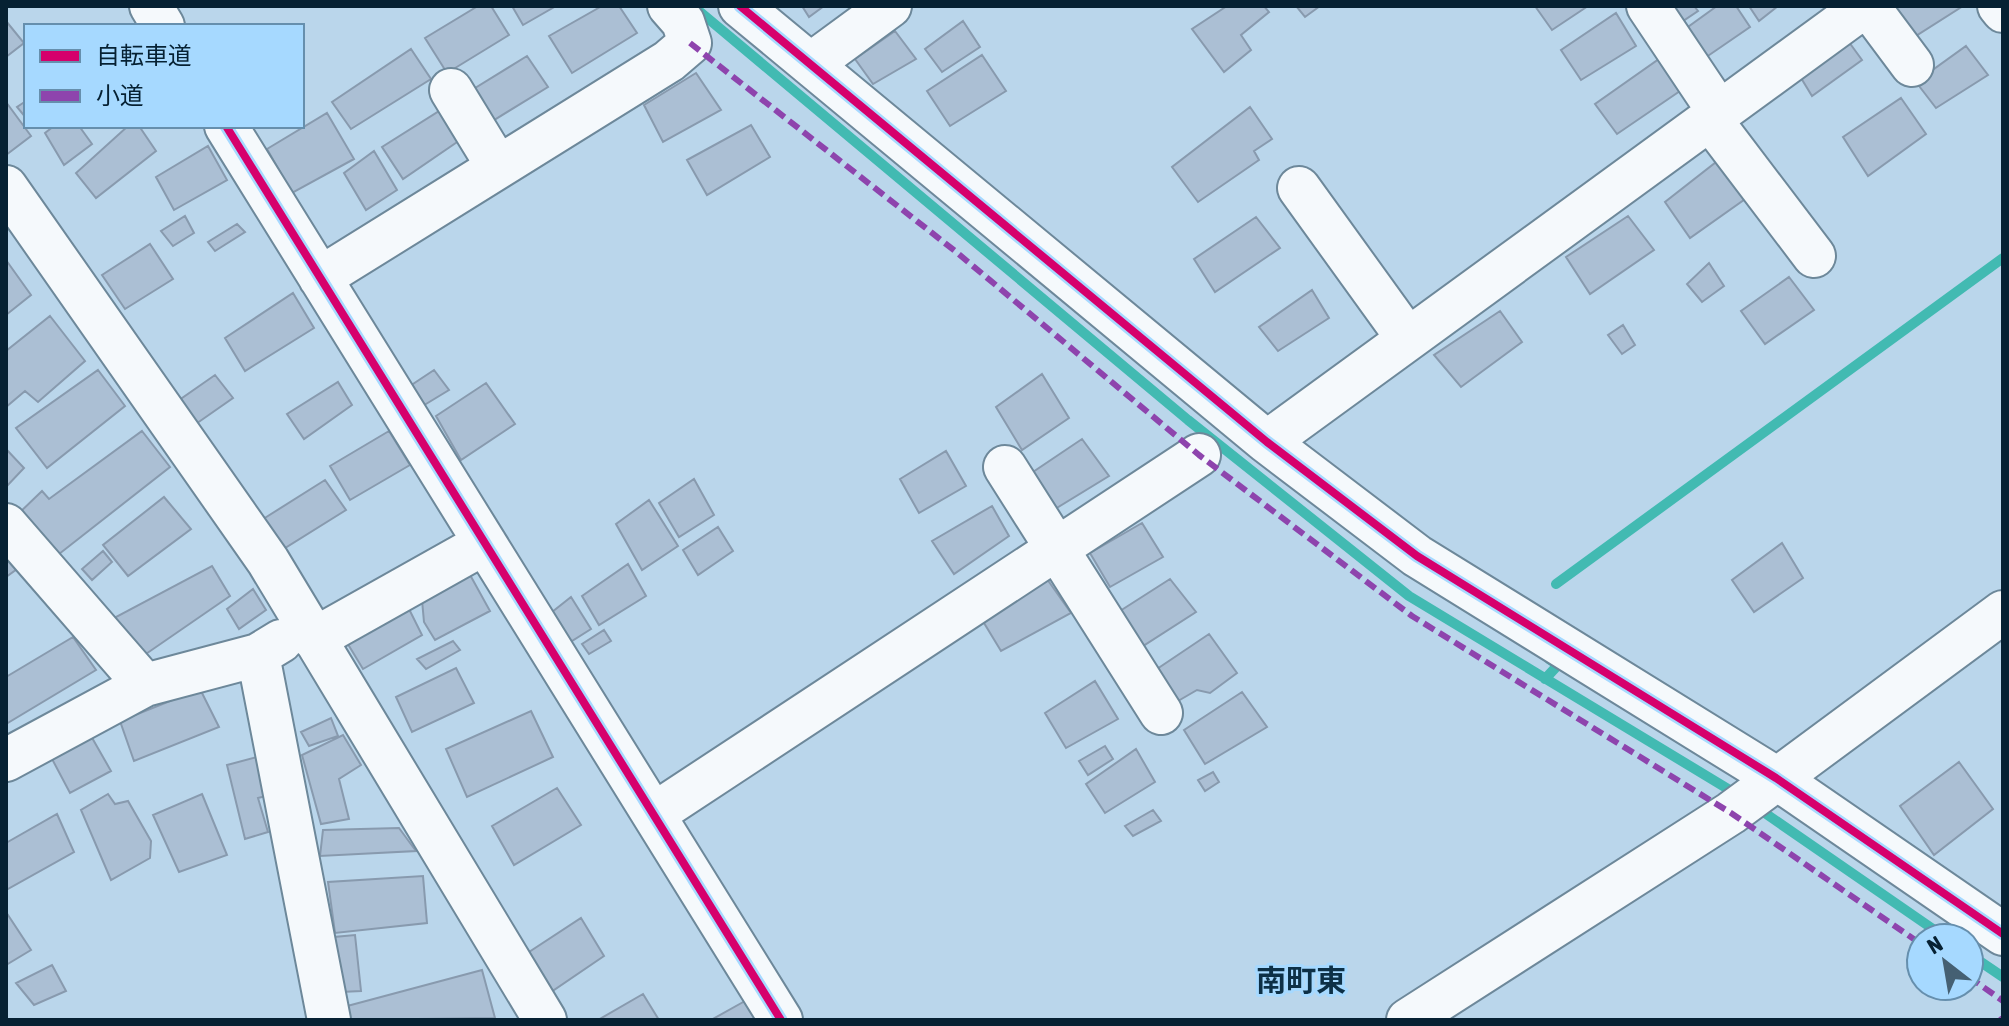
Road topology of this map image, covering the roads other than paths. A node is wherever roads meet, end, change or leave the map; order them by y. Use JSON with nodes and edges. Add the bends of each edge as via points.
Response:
{"nodes":[{"id":1,"x":151,"y":6,"type":"edge"},
{"id":2,"x":669,"y":6,"type":"edge"},
{"id":3,"x":740,"y":6,"type":"edge"},
{"id":4,"x":890,"y":6,"type":"edge"},
{"id":5,"x":1648,"y":6,"type":"edge"},
{"id":6,"x":1866,"y":6,"type":"edge"},
{"id":7,"x":1999,"y":6,"type":"edge"},
{"id":8,"x":2003,"y":11,"type":"edge"},
{"id":9,"x":162,"y":24,"type":"edge"},
{"id":10,"x":811,"y":64,"type":"junction"},
{"id":11,"x":1912,"y":65,"type":"dead end"},
{"id":12,"x":451,"y":90,"type":"dead end"},
{"id":13,"x":1714,"y":115,"type":"junction"},
{"id":14,"x":227,"y":128,"type":"edge"},
{"id":15,"x":498,"y":167,"type":"junction"},
{"id":16,"x":6,"y":187,"type":"edge"},
{"id":17,"x":1299,"y":188,"type":"dead end"},
{"id":18,"x":1814,"y":256,"type":"dead end"},
{"id":19,"x":320,"y":278,"type":"junction"},
{"id":20,"x":1408,"y":339,"type":"junction"},
{"id":21,"x":1267,"y":442,"type":"junction"},
{"id":22,"x":1199,"y":455,"type":"dead end"},
{"id":23,"x":1005,"y":467,"type":"dead end"},
{"id":24,"x":6,"y":525,"type":"edge"},
{"id":25,"x":485,"y":543,"type":"junction"},
{"id":26,"x":1055,"y":550,"type":"junction"},
{"id":27,"x":2003,"y":612,"type":"edge"},
{"id":28,"x":310,"y":632,"type":"junction"},
{"id":29,"x":258,"y":655,"type":"junction"},
{"id":30,"x":145,"y":685,"type":"junction"},
{"id":31,"x":1161,"y":713,"type":"dead end"},
{"id":32,"x":6,"y":760,"type":"edge"},
{"id":33,"x":1776,"y":778,"type":"junction"},
{"id":34,"x":654,"y":814,"type":"junction"},
{"id":35,"x":2003,"y":934,"type":"edge"},
{"id":36,"x":329,"y":1020,"type":"edge"},
{"id":37,"x":545,"y":1020,"type":"edge"},
{"id":38,"x":781,"y":1020,"type":"edge"},
{"id":39,"x":1408,"y":1020,"type":"edge"}],
"edges":[{"from":1,"to":9,"type":"street"},
{"from":2,"to":15,"type":"street","via":[[683,22],[690,43]]},
{"from":3,"to":10,"type":"street"},
{"from":4,"to":10,"type":"street"},
{"from":5,"to":13,"type":"street"},
{"from":6,"to":11,"type":"street"},
{"from":6,"to":13,"type":"street"},
{"from":7,"to":8,"type":"street"},
{"from":10,"to":21,"type":"street"},
{"from":12,"to":15,"type":"street"},
{"from":13,"to":18,"type":"street"},
{"from":13,"to":20,"type":"street"},
{"from":14,"to":19,"type":"street"},
{"from":15,"to":19,"type":"street"},
{"from":16,"to":28,"type":"street","via":[[268,561]]},
{"from":17,"to":20,"type":"street"},
{"from":19,"to":25,"type":"street"},
{"from":20,"to":21,"type":"street"},
{"from":21,"to":33,"type":"street","via":[[1417,556]]},
{"from":22,"to":26,"type":"street"},
{"from":23,"to":26,"type":"street"},
{"from":24,"to":30,"type":"street"},
{"from":25,"to":28,"type":"street"},
{"from":25,"to":34,"type":"street"},
{"from":26,"to":31,"type":"street"},
{"from":26,"to":34,"type":"street"},
{"from":27,"to":33,"type":"street"},
{"from":28,"to":29,"type":"street"},
{"from":28,"to":37,"type":"street"},
{"from":29,"to":30,"type":"street"},
{"from":29,"to":36,"type":"street"},
{"from":30,"to":32,"type":"street"},
{"from":33,"to":35,"type":"street"},
{"from":33,"to":39,"type":"street","via":[[1731,813]]},
{"from":34,"to":38,"type":"street"}]}
